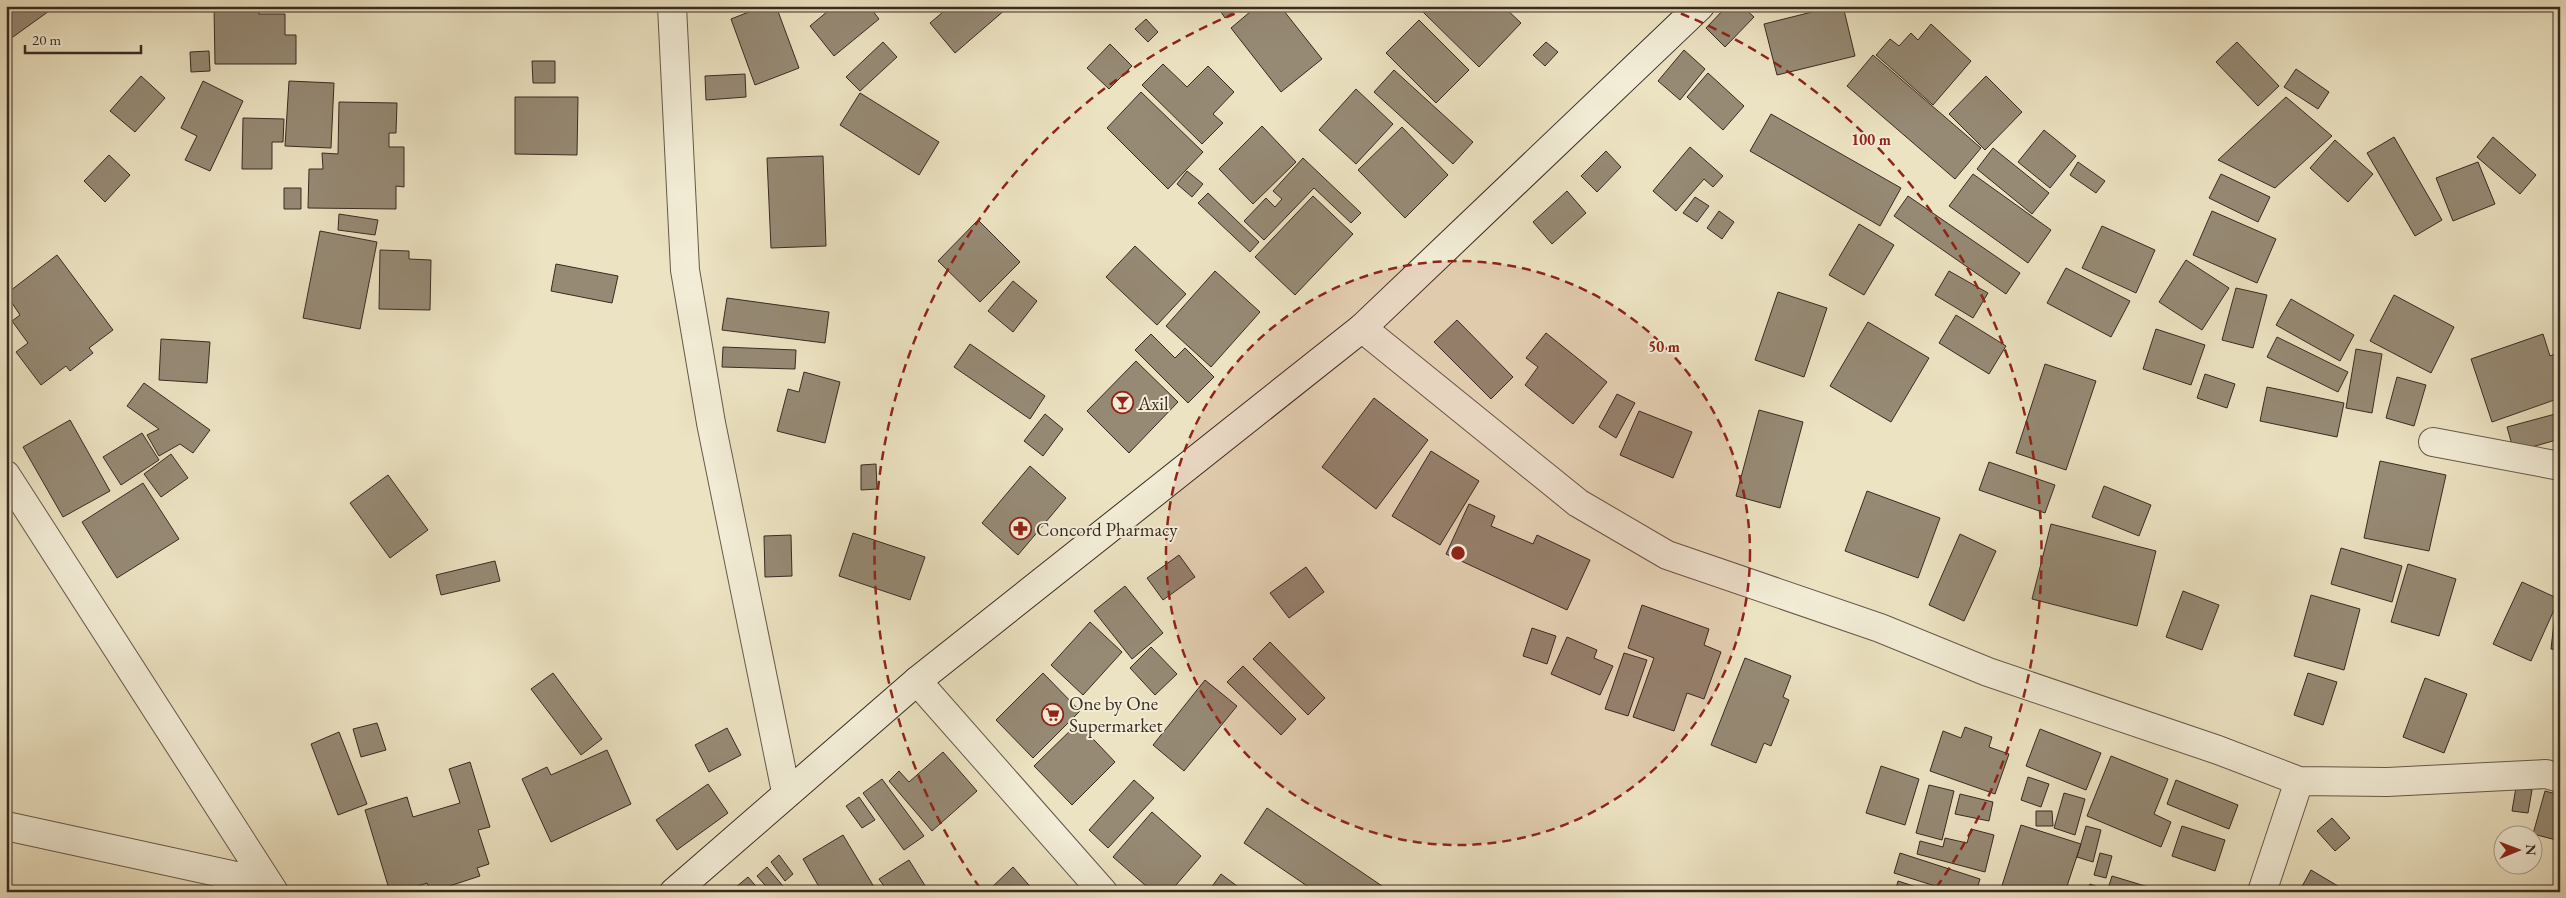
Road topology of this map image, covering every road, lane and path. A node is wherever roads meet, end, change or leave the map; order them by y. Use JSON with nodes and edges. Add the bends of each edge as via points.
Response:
{"nodes":[{"id":1,"x":672,"y":6,"type":"edge"},
{"id":2,"x":1700,"y":6,"type":"edge"},
{"id":3,"x":1362,"y":328,"type":"junction"},
{"id":4,"x":2433,"y":442,"type":"dead end"},
{"id":5,"x":2560,"y":466,"type":"edge"},
{"id":6,"x":6,"y":475,"type":"edge"},
{"id":7,"x":917,"y":681,"type":"junction"},
{"id":8,"x":2560,"y":778,"type":"edge"},
{"id":9,"x":2298,"y":781,"type":"junction"},
{"id":10,"x":786,"y":792,"type":"junction"},
{"id":11,"x":6,"y":826,"type":"edge"},
{"id":12,"x":271,"y":887,"type":"edge"},
{"id":13,"x":674,"y":892,"type":"edge"},
{"id":14,"x":1103,"y":892,"type":"edge"},
{"id":15,"x":2262,"y":892,"type":"edge"}],
"edges":[{"from":1,"to":10,"type":"street","via":[[685,270],[711,423]]},
{"from":2,"to":3,"type":"street"},
{"from":3,"to":7,"type":"street"},
{"from":3,"to":9,"type":"street","via":[[1578,503],[1668,555],[1880,628],[1988,672],[2218,750]]},
{"from":4,"to":5,"type":"street"},
{"from":6,"to":12,"type":"street"},
{"from":7,"to":10,"type":"street"},
{"from":7,"to":14,"type":"street"},
{"from":8,"to":9,"type":"street","via":[[2546,774],[2387,782]]},
{"from":9,"to":15,"type":"street"},
{"from":10,"to":13,"type":"street"},
{"from":11,"to":12,"type":"street"}]}
